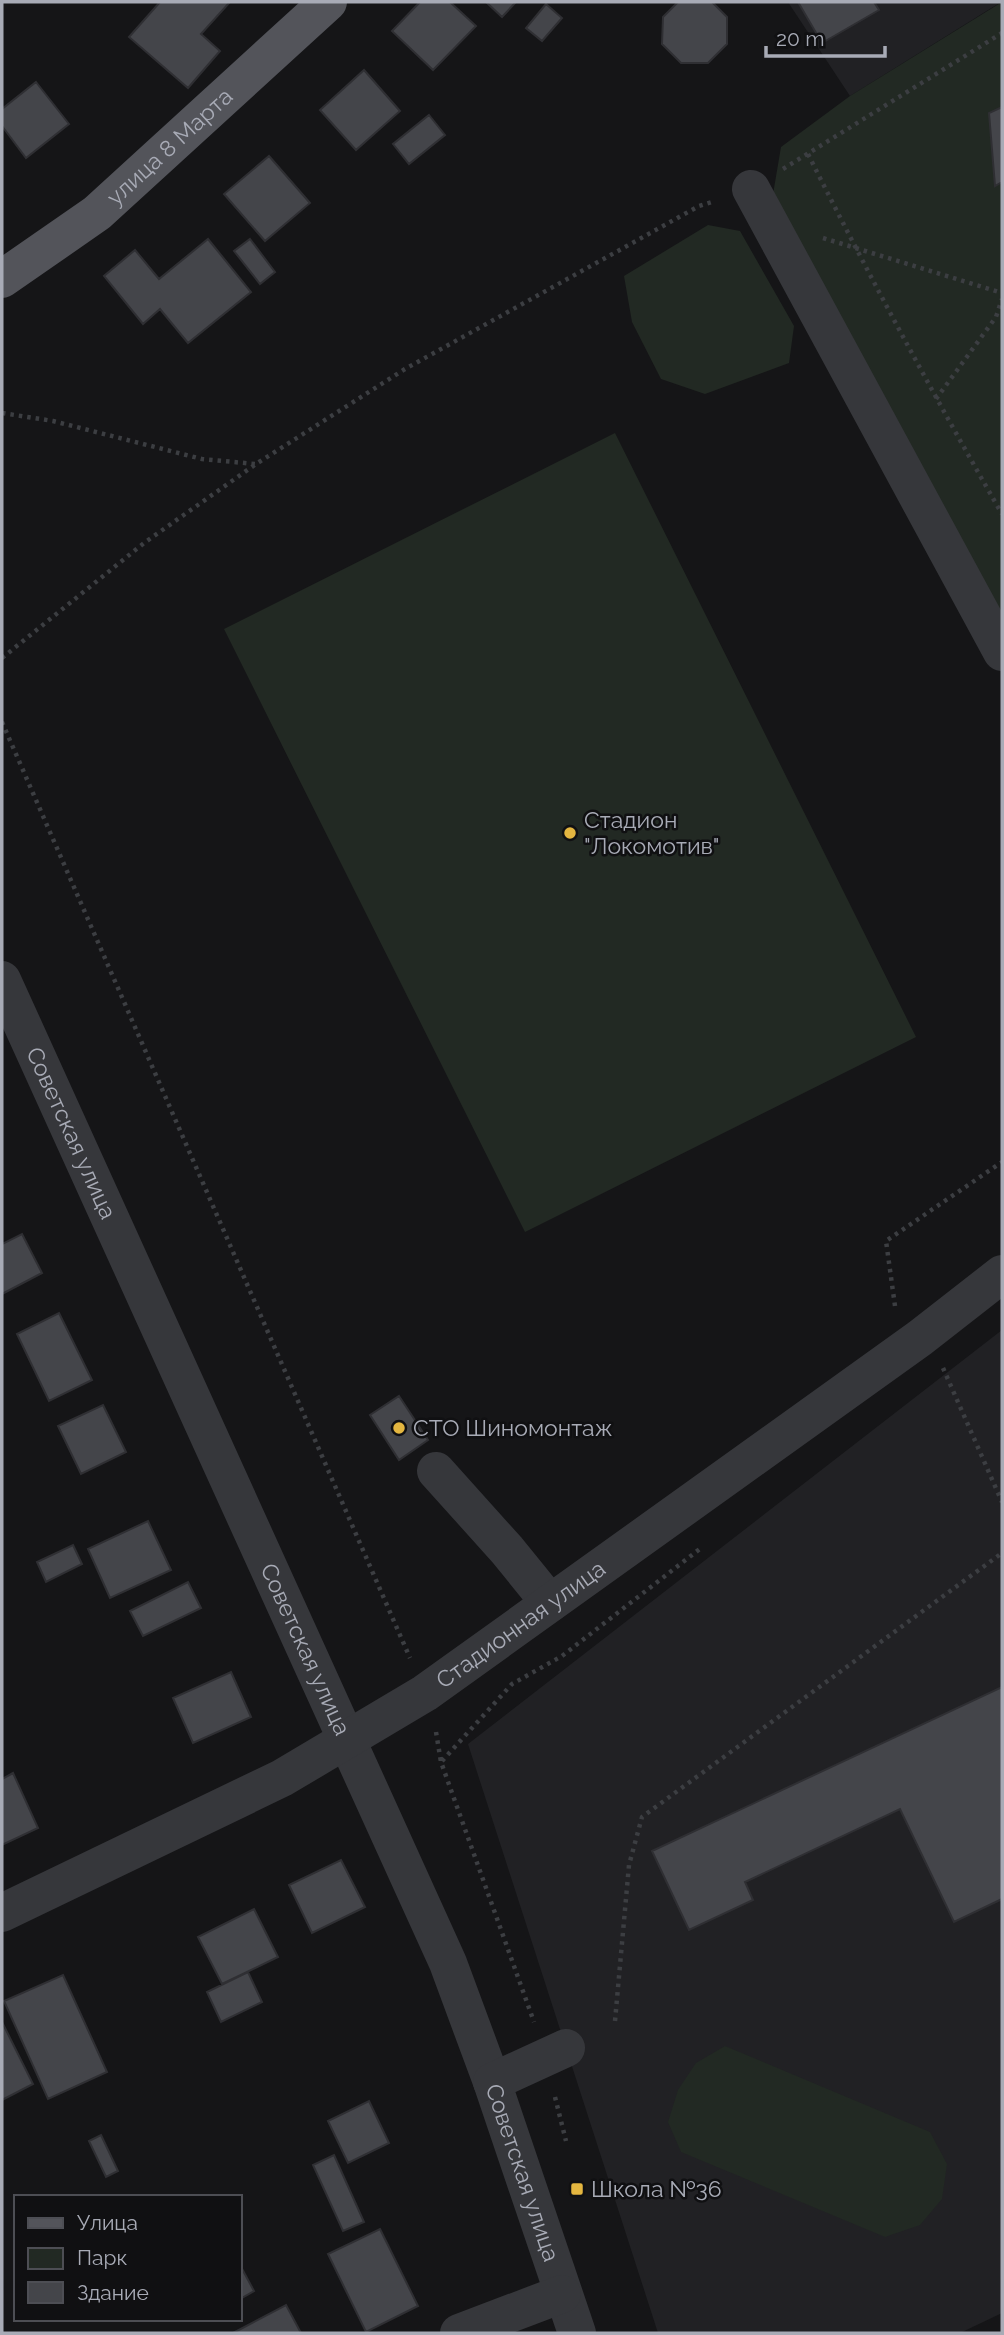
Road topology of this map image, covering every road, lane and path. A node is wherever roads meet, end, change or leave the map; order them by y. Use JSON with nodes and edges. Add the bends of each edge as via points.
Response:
{"nodes":[{"id":1,"x":328,"y":2,"type":"edge"},
{"id":2,"x":1002,"y":33,"type":"edge"},
{"id":3,"x":808,"y":154,"type":"junction"},
{"id":4,"x":759,"y":205,"type":"junction"},
{"id":5,"x":854,"y":247,"type":"junction"},
{"id":6,"x":2,"y":279,"type":"edge"},
{"id":7,"x":1002,"y":293,"type":"edge"},
{"id":8,"x":1002,"y":299,"type":"edge"},
{"id":9,"x":936,"y":399,"type":"junction"},
{"id":10,"x":2,"y":413,"type":"edge"},
{"id":11,"x":256,"y":464,"type":"junction"},
{"id":12,"x":1002,"y":514,"type":"edge"},
{"id":13,"x":1002,"y":652,"type":"edge"},
{"id":14,"x":2,"y":658,"type":"edge"},
{"id":15,"x":2,"y":722,"type":"edge"},
{"id":16,"x":2,"y":980,"type":"edge"},
{"id":17,"x":1002,"y":1162,"type":"edge"},
{"id":18,"x":1002,"y":1274,"type":"edge"},
{"id":19,"x":920,"y":1338,"type":"junction"},
{"id":20,"x":436,"y":1471,"type":"dead end"},
{"id":21,"x":1002,"y":1502,"type":"edge"},
{"id":22,"x":1002,"y":1553,"type":"edge"},
{"id":23,"x":550,"y":1602,"type":"junction"},
{"id":24,"x":425,"y":1693,"type":"junction"},
{"id":25,"x":347,"y":1738,"type":"junction"},
{"id":26,"x":2,"y":1913,"type":"edge"},
{"id":27,"x":615,"y":2021,"type":"dead end"},
{"id":28,"x":556,"y":2053,"type":"junction"},
{"id":29,"x":492,"y":2082,"type":"junction"},
{"id":30,"x":566,"y":2141,"type":"dead end"},
{"id":31,"x":562,"y":2294,"type":"junction"},
{"id":32,"x":459,"y":2333,"type":"edge"},
{"id":33,"x":577,"y":2333,"type":"edge"}],
"edges":[{"from":1,"to":6,"type":"main road","name":"улица 8 Марта","via":[[97,213]]},
{"from":2,"to":3,"type":"path"},
{"from":3,"to":4,"type":"path"},
{"from":3,"to":5,"type":"path"},
{"from":4,"to":5,"type":"path"},
{"from":4,"to":11,"type":"path","via":[[699,206],[393,376]]},
{"from":4,"to":13,"type":"street"},
{"from":5,"to":7,"type":"path"},
{"from":5,"to":9,"type":"path"},
{"from":8,"to":9,"type":"path","via":[[996,317]]},
{"from":9,"to":12,"type":"path"},
{"from":10,"to":11,"type":"path","via":[[53,421],[202,459]]},
{"from":11,"to":14,"type":"path","via":[[144,543]]},
{"from":15,"to":24,"type":"path"},
{"from":16,"to":25,"type":"street","name":"Советская улица"},
{"from":17,"to":19,"type":"path","via":[[886,1241],[895,1306]]},
{"from":18,"to":19,"type":"street","name":"Стадионная улица"},
{"from":19,"to":21,"type":"path","via":[[946,1373]]},
{"from":19,"to":23,"type":"street","name":"Стадионная улица"},
{"from":20,"to":23,"type":"street"},
{"from":22,"to":27,"type":"path","via":[[642,1817],[629,1865]]},
{"from":23,"to":24,"type":"street","name":"Стадионная улица"},
{"from":24,"to":25,"type":"street","name":"Стадионная улица"},
{"from":24,"to":28,"type":"path","via":[[442,1762]]},
{"from":25,"to":26,"type":"street","name":"Стадионная улица","via":[[282,1778]]},
{"from":25,"to":29,"type":"street","name":"Советская улица","via":[[448,1963]]},
{"from":28,"to":29,"type":"street"},
{"from":28,"to":30,"type":"path"},
{"from":29,"to":31,"type":"street","name":"Советская улица"},
{"from":31,"to":32,"type":"street"},
{"from":31,"to":33,"type":"street","name":"Советская улица"}]}
